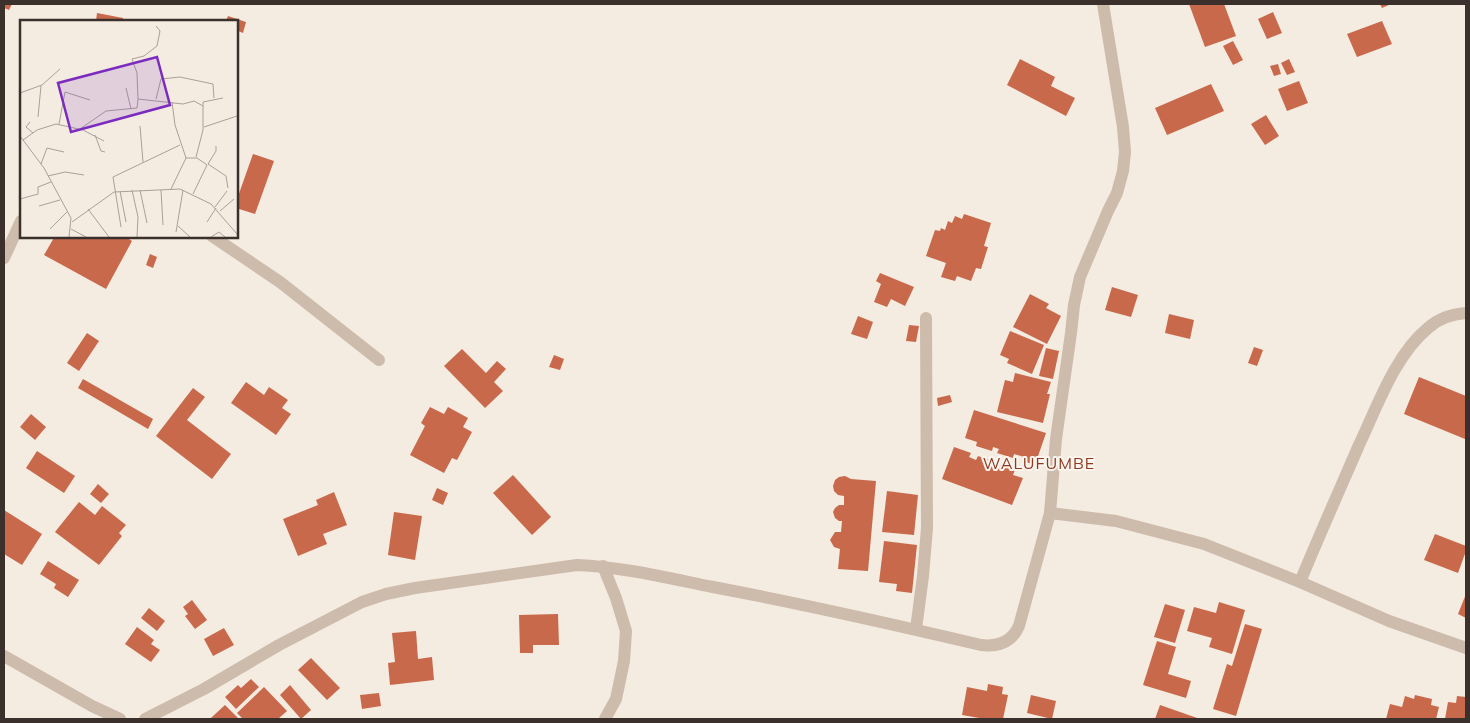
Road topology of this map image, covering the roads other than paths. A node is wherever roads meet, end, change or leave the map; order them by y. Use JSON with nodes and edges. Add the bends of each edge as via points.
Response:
{"nodes":[{"id":1,"x":1103,"y":4,"type":"edge"},
{"id":2,"x":20,"y":223,"type":"edge"},
{"id":3,"x":215,"y":238,"type":"edge"},
{"id":4,"x":4,"y":258,"type":"edge"},
{"id":5,"x":1466,"y":313,"type":"edge"},
{"id":6,"x":926,"y":318,"type":"dead end"},
{"id":7,"x":379,"y":360,"type":"dead end"},
{"id":8,"x":1050,"y":513,"type":"junction"},
{"id":9,"x":604,"y":566,"type":"junction"},
{"id":10,"x":1300,"y":582,"type":"junction"},
{"id":11,"x":916,"y":630,"type":"junction"},
{"id":12,"x":1466,"y":648,"type":"edge"},
{"id":13,"x":4,"y":656,"type":"edge"},
{"id":14,"x":120,"y":719,"type":"edge"},
{"id":15,"x":145,"y":719,"type":"edge"},
{"id":16,"x":605,"y":719,"type":"edge"}],
"edges":[{"from":1,"to":8,"type":"street","via":[[1125,152],[1117,193],[1080,277],[1074,305],[1056,438]]},
{"from":2,"to":4,"type":"street"},
{"from":3,"to":7,"type":"street","via":[[280,282]]},
{"from":5,"to":10,"type":"street","via":[[1455,314],[1428,327],[1400,362]]},
{"from":6,"to":11,"type":"street","via":[[927,528]]},
{"from":8,"to":10,"type":"street","via":[[1116,521],[1172,535]]},
{"from":8,"to":11,"type":"street","via":[[1019,626],[1011,639],[990,646]]},
{"from":9,"to":11,"type":"street"},
{"from":9,"to":15,"type":"street","via":[[557,567],[415,588],[362,602]]},
{"from":9,"to":16,"type":"street","via":[[626,631],[616,699]]},
{"from":10,"to":12,"type":"street"},
{"from":13,"to":14,"type":"street"}]}
